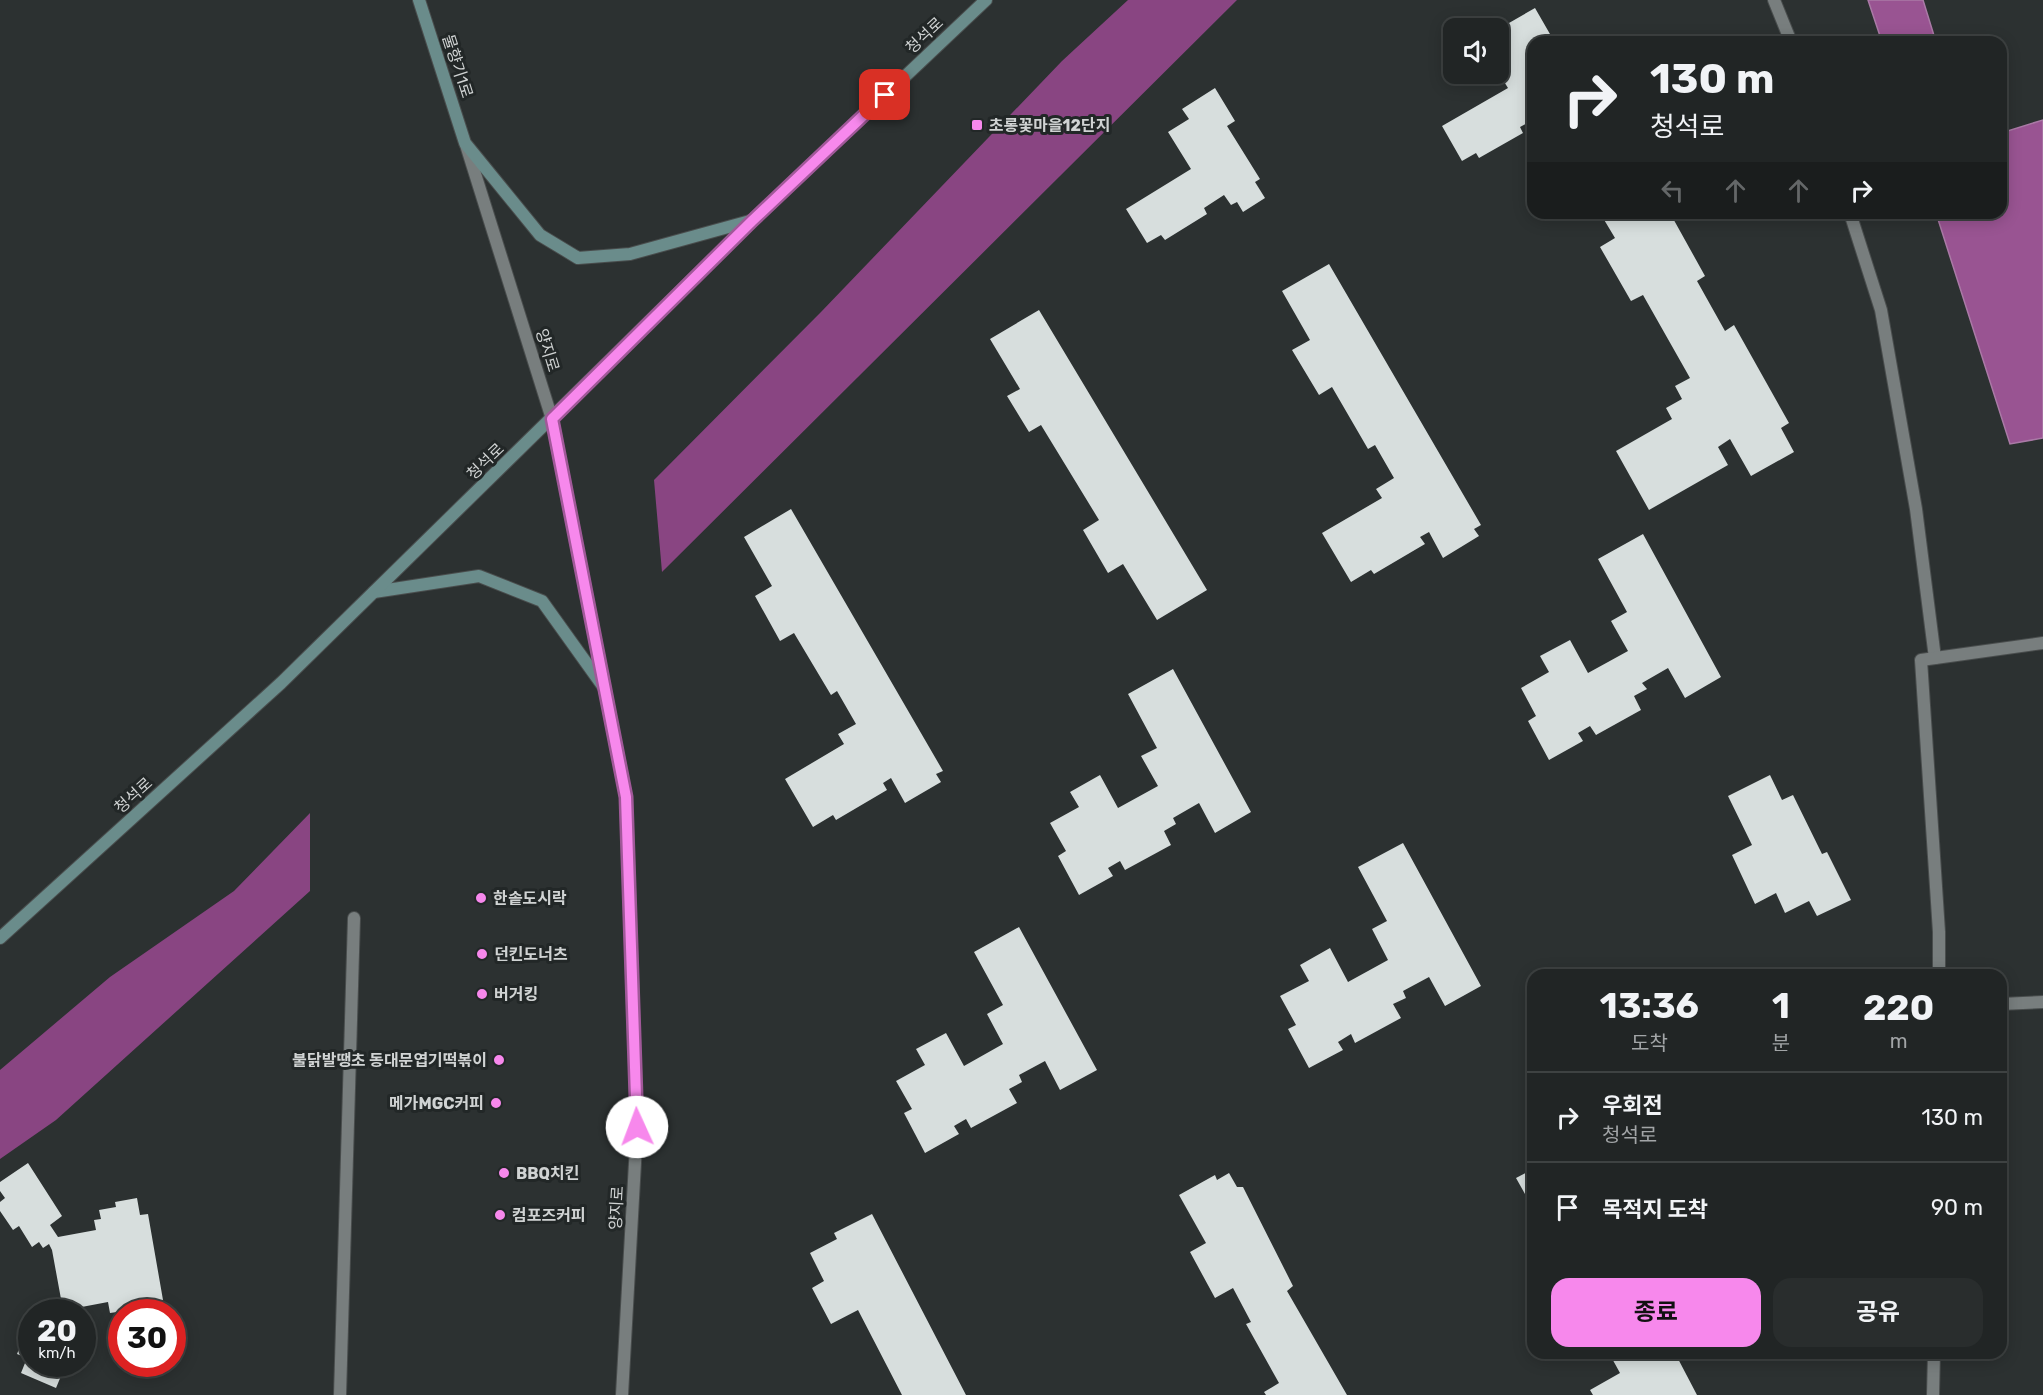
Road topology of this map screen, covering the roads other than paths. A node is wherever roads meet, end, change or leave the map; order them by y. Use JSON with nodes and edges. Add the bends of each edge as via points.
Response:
{"nodes":[{"id":1,"x":419,"y":0,"type":"edge"},
{"id":2,"x":986,"y":0,"type":"edge"},
{"id":3,"x":1774,"y":0,"type":"edge"},
{"id":4,"x":1789,"y":36,"type":"edge"},
{"id":5,"x":465,"y":143,"type":"junction"},
{"id":6,"x":1852,"y":219,"type":"edge"},
{"id":7,"x":752,"y":221,"type":"junction"},
{"id":8,"x":552,"y":419,"type":"junction"},
{"id":9,"x":374,"y":592,"type":"junction"},
{"id":10,"x":2043,"y":643,"type":"edge"},
{"id":11,"x":1935,"y":658,"type":"junction"},
{"id":12,"x":605,"y":689,"type":"junction"},
{"id":13,"x":354,"y":918,"type":"dead end"},
{"id":14,"x":0,"y":938,"type":"edge"},
{"id":15,"x":1939,"y":969,"type":"edge"},
{"id":16,"x":2043,"y":1002,"type":"edge"},
{"id":17,"x":2007,"y":1004,"type":"edge"},
{"id":18,"x":1934,"y":1359,"type":"edge"},
{"id":19,"x":340,"y":1395,"type":"edge"},
{"id":20,"x":622,"y":1395,"type":"edge"},
{"id":21,"x":1933,"y":1395,"type":"edge"}],
"edges":[{"from":1,"to":5,"type":"main road","name":"물향기1로"},
{"from":2,"to":7,"type":"main road","name":"청석로"},
{"from":3,"to":4,"type":"street"},
{"from":5,"to":7,"type":"main road","via":[[540,235],[578,258],[630,254]]},
{"from":5,"to":8,"type":"street","name":"양지로"},
{"from":6,"to":11,"type":"street","via":[[1881,310],[1916,509]]},
{"from":7,"to":8,"type":"main road","name":"청석로"},
{"from":8,"to":9,"type":"main road","name":"청석로"},
{"from":8,"to":12,"type":"street","name":"양지로"},
{"from":9,"to":12,"type":"main road","via":[[479,576],[542,601]]},
{"from":9,"to":14,"type":"main road","name":"청석로","via":[[281,683]]},
{"from":10,"to":11,"type":"street"},
{"from":11,"to":15,"type":"street","via":[[1921,660]]},
{"from":12,"to":20,"type":"street","name":"양지로","via":[[626,797],[637,1127]]},
{"from":13,"to":19,"type":"street"},
{"from":16,"to":17,"type":"street"},
{"from":18,"to":21,"type":"street"}]}
